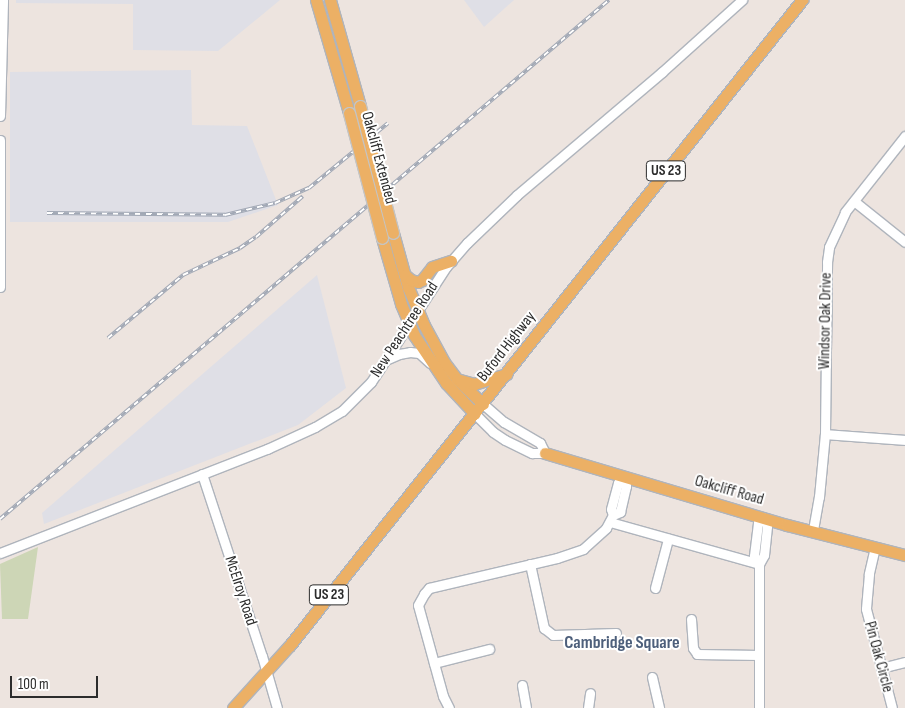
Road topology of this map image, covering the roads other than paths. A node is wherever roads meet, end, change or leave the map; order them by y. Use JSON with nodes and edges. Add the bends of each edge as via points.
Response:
{"nodes":[{"id":1,"x":3,"y":0,"type":"edge"},
{"id":2,"x":316,"y":0,"type":"edge"},
{"id":3,"x":742,"y":0,"type":"edge"},
{"id":4,"x":802,"y":0,"type":"edge"},
{"id":5,"x":331,"y":4,"type":"edge"},
{"id":6,"x":1,"y":84,"type":"edge"},
{"id":7,"x":0,"y":116,"type":"edge"},
{"id":8,"x":905,"y":136,"type":"edge"},
{"id":9,"x":0,"y":140,"type":"edge"},
{"id":10,"x":854,"y":201,"type":"junction"},
{"id":11,"x":388,"y":235,"type":"junction"},
{"id":12,"x":905,"y":242,"type":"edge"},
{"id":13,"x":452,"y":261,"type":"junction"},
{"id":14,"x":405,"y":275,"type":"junction"},
{"id":15,"x":0,"y":287,"type":"edge"},
{"id":16,"x":418,"y":311,"type":"junction"},
{"id":17,"x":410,"y":324,"type":"junction"},
{"id":18,"x":386,"y":361,"type":"junction"},
{"id":19,"x":433,"y":366,"type":"junction"},
{"id":20,"x":506,"y":374,"type":"junction"},
{"id":21,"x":457,"y":379,"type":"junction"},
{"id":22,"x":483,"y":404,"type":"junction"},
{"id":23,"x":475,"y":414,"type":"junction"},
{"id":24,"x":825,"y":434,"type":"junction"},
{"id":25,"x":905,"y":440,"type":"edge"},
{"id":26,"x":545,"y":454,"type":"junction"},
{"id":27,"x":202,"y":474,"type":"junction"},
{"id":28,"x":624,"y":479,"type":"junction"},
{"id":29,"x":764,"y":518,"type":"junction"},
{"id":30,"x":612,"y":519,"type":"junction"},
{"id":31,"x":813,"y":530,"type":"junction"},
{"id":32,"x":668,"y":539,"type":"junction"},
{"id":33,"x":875,"y":547,"type":"junction"},
{"id":34,"x":0,"y":553,"type":"edge"},
{"id":35,"x":905,"y":554,"type":"edge"},
{"id":36,"x":530,"y":564,"type":"junction"},
{"id":37,"x":759,"y":564,"type":"junction"},
{"id":38,"x":655,"y":588,"type":"dead end"},
{"id":39,"x":691,"y":619,"type":"dead end"},
{"id":40,"x":616,"y":633,"type":"dead end"},
{"id":41,"x":489,"y":649,"type":"dead end"},
{"id":42,"x":759,"y":655,"type":"junction"},
{"id":43,"x":905,"y":662,"type":"edge"},
{"id":44,"x":434,"y":663,"type":"junction"},
{"id":45,"x":881,"y":668,"type":"junction"},
{"id":46,"x":267,"y":672,"type":"junction"},
{"id":47,"x":652,"y":677,"type":"dead end"},
{"id":48,"x":522,"y":685,"type":"dead end"},
{"id":49,"x":590,"y":693,"type":"dead end"},
{"id":50,"x":233,"y":708,"type":"edge"},
{"id":51,"x":277,"y":708,"type":"edge"},
{"id":52,"x":449,"y":708,"type":"edge"},
{"id":53,"x":526,"y":708,"type":"edge"},
{"id":54,"x":588,"y":708,"type":"edge"},
{"id":55,"x":658,"y":708,"type":"edge"},
{"id":56,"x":758,"y":708,"type":"edge"},
{"id":57,"x":892,"y":708,"type":"edge"}],
"edges":[{"from":1,"to":6,"type":"street"},
{"from":2,"to":11,"type":"main road","name":"Oakcliff Extended","bridge":true},
{"from":3,"to":13,"type":"street","name":"New Peachtree Road","via":[[517,195]]},
{"from":4,"to":20,"type":"main road","name":"Buford Highway","number":"US 23"},
{"from":5,"to":11,"type":"main road","name":"Oakcliff Extended","bridge":true,"via":[[360,106]]},
{"from":6,"to":7,"type":"street"},
{"from":8,"to":10,"type":"street","name":"Windsor Oak Drive"},
{"from":9,"to":15,"type":"street"},
{"from":10,"to":12,"type":"street"},
{"from":10,"to":24,"type":"street","name":"Windsor Oak Drive","via":[[837,226],[827,262]]},
{"from":11,"to":14,"type":"main road","name":"Oakcliff Extended"},
{"from":11,"to":17,"type":"main road","name":"Oakcliff Extended","via":[[401,304]]},
{"from":13,"to":14,"type":"main road","via":[[432,267],[418,282]]},
{"from":13,"to":16,"type":"street","name":"New Peachtree Road"},
{"from":14,"to":16,"type":"main road","name":"Oakcliff Extended"},
{"from":16,"to":17,"type":"street","name":"New Peachtree Road"},
{"from":16,"to":21,"type":"main road","via":[[444,362]]},
{"from":17,"to":18,"type":"street","name":"New Peachtree Road"},
{"from":17,"to":19,"type":"main road","name":"Oakcliff Road"},
{"from":18,"to":19,"type":"street","via":[[410,352],[419,354]]},
{"from":18,"to":27,"type":"street","name":"New Peachtree Road","via":[[371,382],[342,411],[296,436]]},
{"from":19,"to":23,"type":"main road","name":"Oakcliff Road"},
{"from":20,"to":21,"type":"main road","via":[[474,384]]},
{"from":20,"to":22,"type":"main road","name":"Buford Highway","number":"US 23"},
{"from":21,"to":22,"type":"main road"},
{"from":22,"to":23,"type":"main road","name":"Buford Highway","number":"US 23"},
{"from":22,"to":26,"type":"street","via":[[504,422],[540,443]]},
{"from":23,"to":26,"type":"street","name":"Oakcliff Road","via":[[505,440],[532,453]]},
{"from":23,"to":46,"type":"main road","name":"Buford Highway","number":"US 23"},
{"from":24,"to":25,"type":"street"},
{"from":24,"to":31,"type":"street","name":"Windsor Oak Drive","via":[[820,496]]},
{"from":26,"to":28,"type":"main road","name":"Oakcliff Road"},
{"from":27,"to":34,"type":"street","name":"New Peachtree Road"},
{"from":27,"to":46,"type":"street","name":"McElroy Road"},
{"from":28,"to":29,"type":"main road","name":"Oakcliff Road"},
{"from":28,"to":30,"type":"street","via":[[618,483],[611,509]]},
{"from":29,"to":31,"type":"main road","name":"Oakcliff Road"},
{"from":29,"to":37,"type":"street","via":[[758,523],[754,556]]},
{"from":30,"to":32,"type":"street"},
{"from":30,"to":36,"type":"street","via":[[583,549]]},
{"from":31,"to":33,"type":"main road","name":"Oakcliff Road"},
{"from":32,"to":37,"type":"street"},
{"from":32,"to":38,"type":"street"},
{"from":33,"to":35,"type":"main road","name":"Oakcliff Road"},
{"from":33,"to":45,"type":"street","name":"Pin Oak Circle","via":[[866,609]]},
{"from":36,"to":40,"type":"street","via":[[544,628],[553,635]]},
{"from":36,"to":44,"type":"street","via":[[429,588],[418,604]]},
{"from":37,"to":42,"type":"street"},
{"from":39,"to":42,"type":"street","via":[[696,654]]},
{"from":41,"to":44,"type":"street"},
{"from":42,"to":56,"type":"street"},
{"from":43,"to":45,"type":"street"},
{"from":44,"to":52,"type":"street"},
{"from":45,"to":57,"type":"street","name":"Pin Oak Circle"},
{"from":46,"to":50,"type":"main road","name":"Buford Highway","number":"US 23"},
{"from":46,"to":51,"type":"street","name":"McElroy Road"},
{"from":47,"to":55,"type":"street"},
{"from":48,"to":53,"type":"street"},
{"from":49,"to":54,"type":"street"}]}
